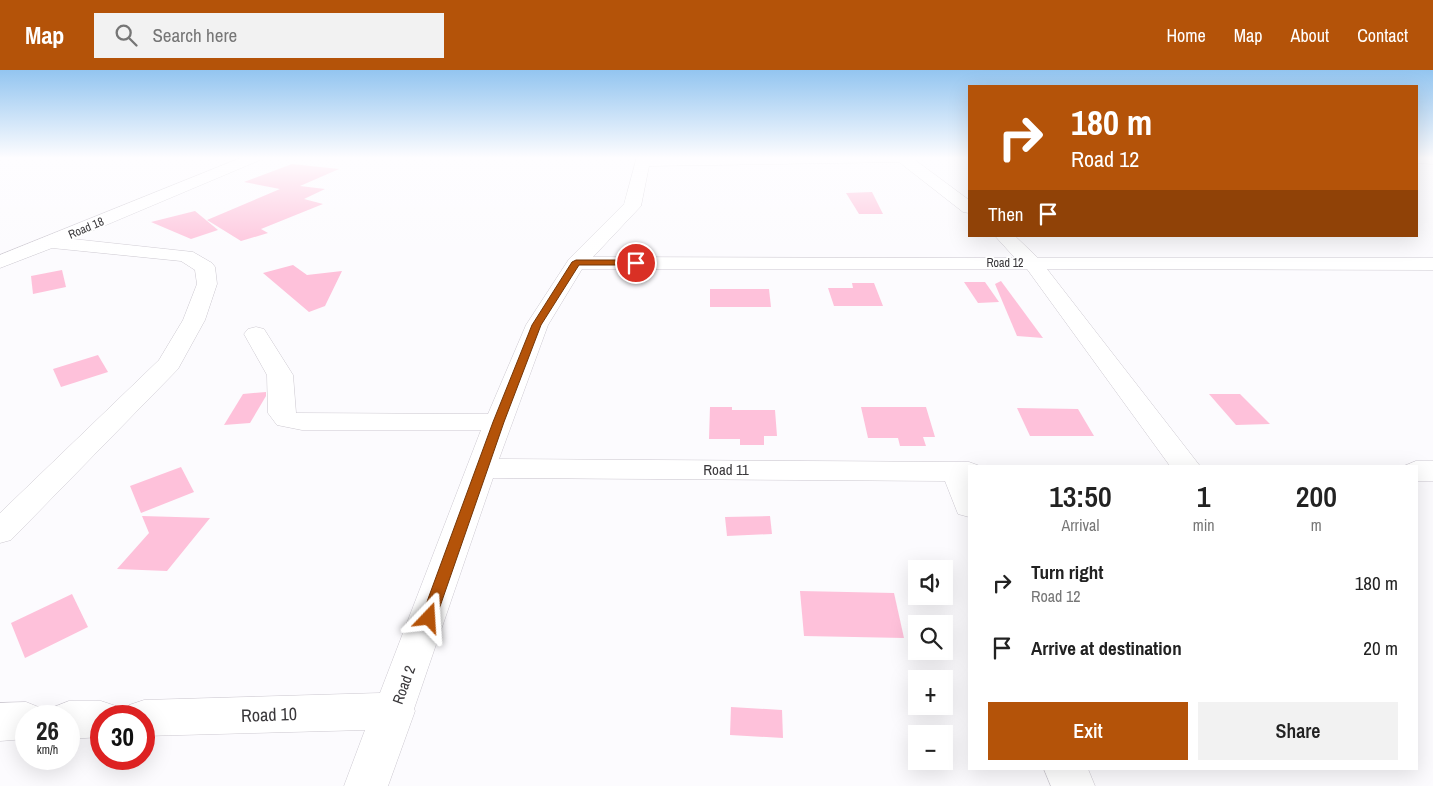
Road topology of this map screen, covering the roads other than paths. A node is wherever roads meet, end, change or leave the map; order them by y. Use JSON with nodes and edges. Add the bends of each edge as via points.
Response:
{"nodes":[{"id":1,"x":175,"y":190,"type":"edge"},
{"id":2,"x":636,"y":190,"type":"edge"},
{"id":3,"x":950,"y":190,"type":"edge"},
{"id":4,"x":961,"y":198,"type":"edge"},
{"id":5,"x":1005,"y":237,"type":"edge"},
{"id":6,"x":52,"y":242,"type":"junction"},
{"id":7,"x":0,"y":262,"type":"edge"},
{"id":8,"x":576,"y":262,"type":"junction"},
{"id":9,"x":1032,"y":263,"type":"junction"},
{"id":10,"x":1433,"y":264,"type":"edge"},
{"id":11,"x":256,"y":334,"type":"dead end"},
{"id":12,"x":498,"y":422,"type":"junction"},
{"id":13,"x":1184,"y":465,"type":"edge"},
{"id":14,"x":483,"y":468,"type":"junction"},
{"id":15,"x":1418,"y":471,"type":"edge"},
{"id":16,"x":1433,"y":471,"type":"edge"},
{"id":17,"x":962,"y":472,"type":"edge"},
{"id":18,"x":968,"y":501,"type":"edge"},
{"id":19,"x":0,"y":532,"type":"edge"},
{"id":20,"x":395,"y":711,"type":"junction"},
{"id":21,"x":155,"y":718,"type":"edge"},
{"id":22,"x":0,"y":722,"type":"edge"},
{"id":23,"x":15,"y":722,"type":"edge"},
{"id":24,"x":1066,"y":770,"type":"edge"},
{"id":25,"x":366,"y":786,"type":"edge"},
{"id":26,"x":1072,"y":786,"type":"edge"}],
"edges":[{"from":1,"to":6,"type":"street","name":"Road 18"},
{"from":2,"to":8,"type":"street","name":"Road 2","via":[[632,206]]},
{"from":3,"to":4,"type":"street"},
{"from":5,"to":9,"type":"street"},
{"from":6,"to":7,"type":"street","name":"Road 18"},
{"from":6,"to":19,"type":"street","via":[[186,256],[205,267],[207,284],[194,320],[169,364]]},
{"from":8,"to":9,"type":"street","name":"Road 12"},
{"from":8,"to":12,"type":"street","name":"Road 2","via":[[537,325]]},
{"from":9,"to":10,"type":"street","name":"Road 12"},
{"from":9,"to":13,"type":"street"},
{"from":11,"to":12,"type":"street","via":[[280,375],[281,413],[287,418],[302,422]]},
{"from":12,"to":14,"type":"street","name":"Road 2"},
{"from":14,"to":17,"type":"street","name":"Road 11"},
{"from":14,"to":20,"type":"street","name":"Road 2"},
{"from":15,"to":16,"type":"street"},
{"from":17,"to":18,"type":"street"},
{"from":20,"to":21,"type":"street","name":"Road 10"},
{"from":20,"to":25,"type":"street","name":"Road 2"},
{"from":22,"to":23,"type":"street"},
{"from":24,"to":26,"type":"street"}]}
